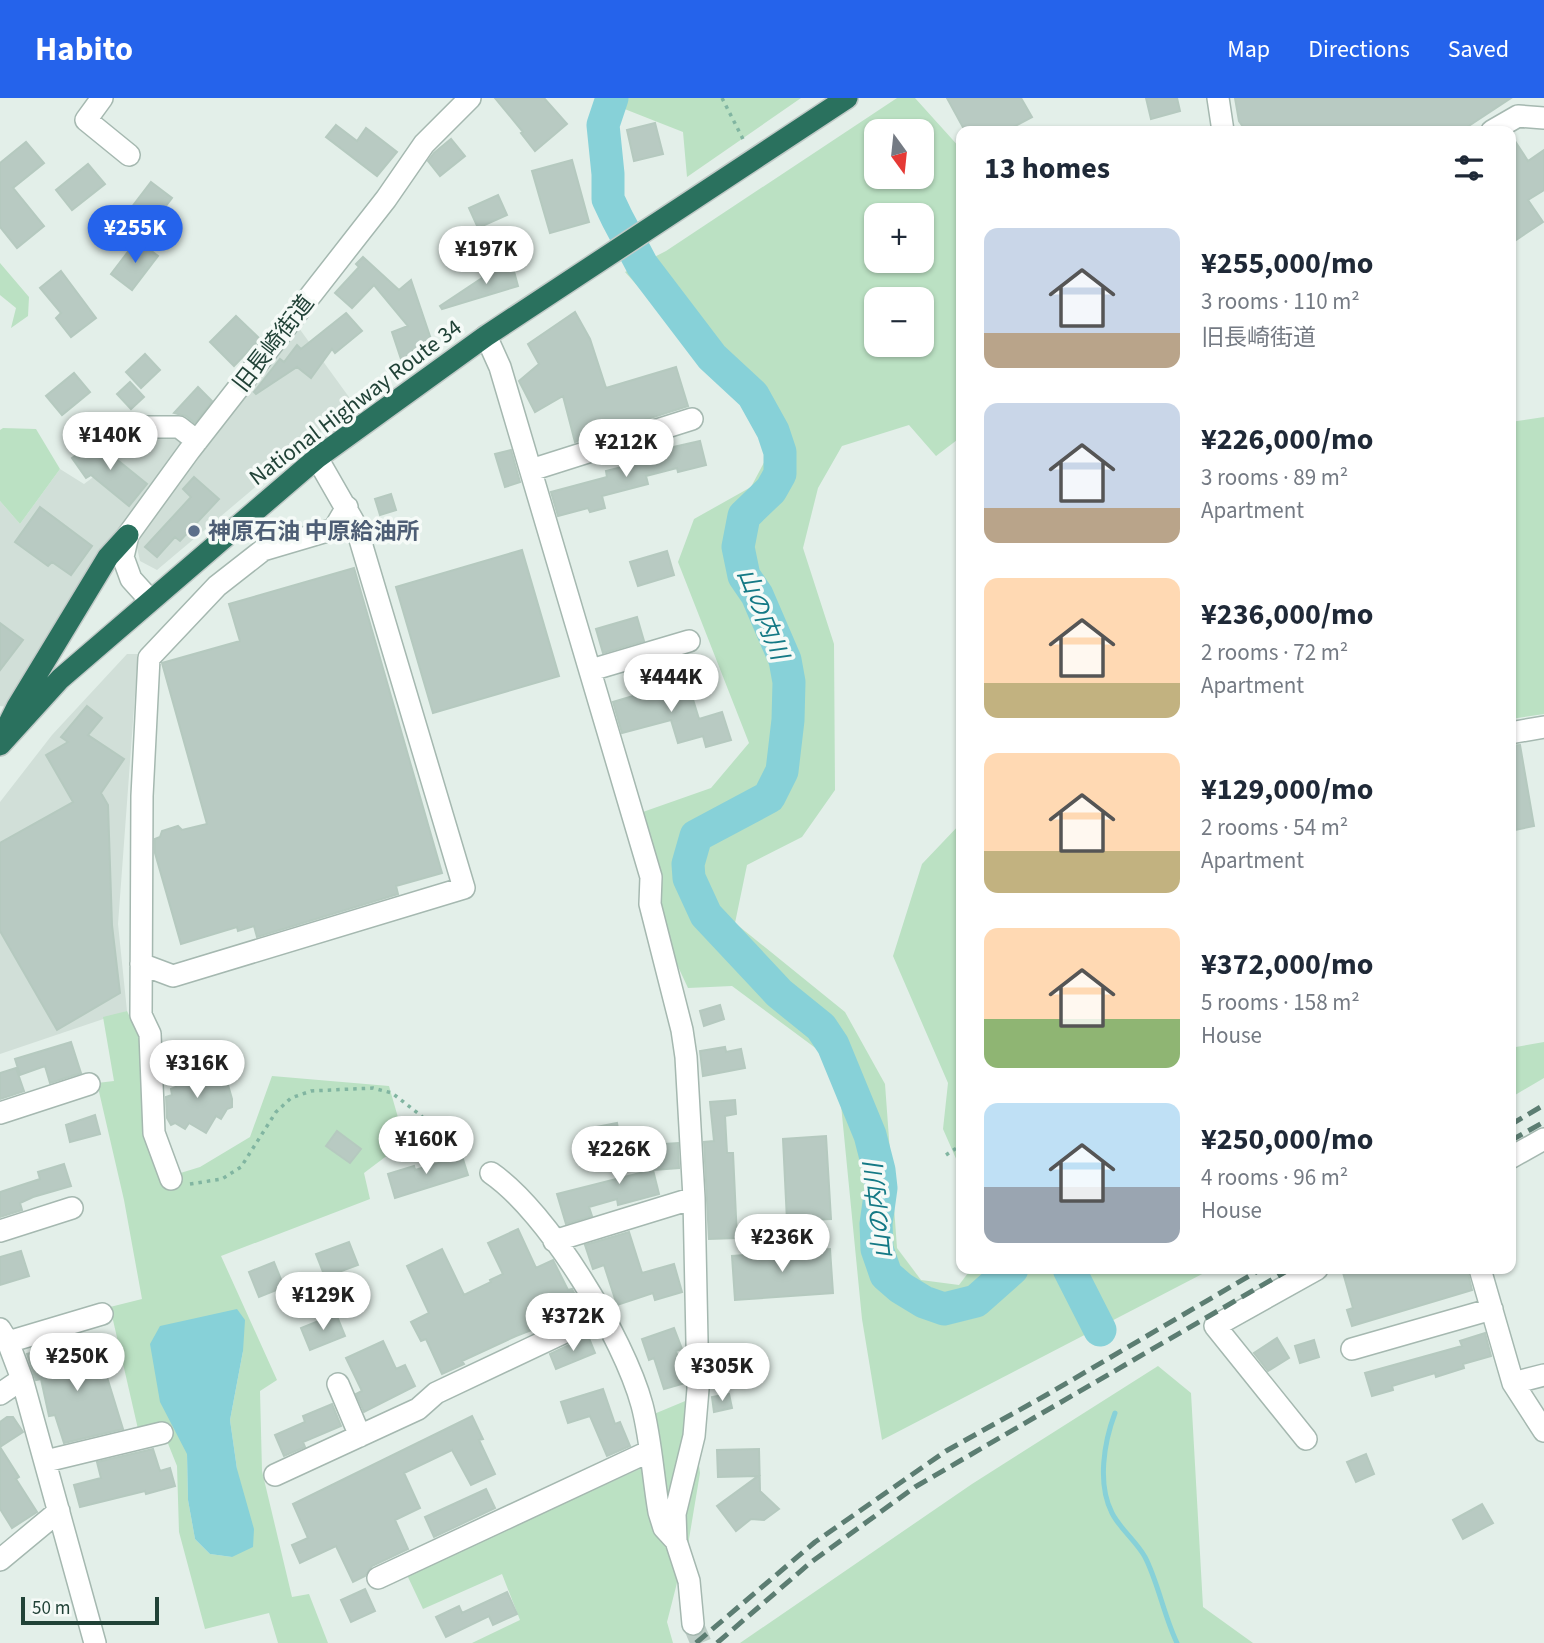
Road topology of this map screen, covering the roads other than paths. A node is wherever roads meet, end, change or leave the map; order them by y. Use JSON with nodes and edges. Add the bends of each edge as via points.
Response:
{"nodes":[{"id":1,"x":102,"y":98,"type":"edge"},
{"id":2,"x":470,"y":98,"type":"edge"},
{"id":3,"x":847,"y":98,"type":"edge"},
{"id":4,"x":1218,"y":98,"type":"edge"},
{"id":5,"x":1544,"y":118,"type":"edge"},
{"id":6,"x":1222,"y":126,"type":"edge"},
{"id":7,"x":1501,"y":126,"type":"edge"},
{"id":8,"x":129,"y":155,"type":"dead end"},
{"id":9,"x":486,"y":336,"type":"junction"},
{"id":10,"x":692,"y":419,"type":"dead end"},
{"id":11,"x":134,"y":427,"type":"dead end"},
{"id":12,"x":197,"y":441,"type":"junction"},
{"id":13,"x":317,"y":458,"type":"junction"},
{"id":14,"x":531,"y":470,"type":"junction"},
{"id":15,"x":347,"y":507,"type":"junction"},
{"id":16,"x":128,"y":534,"type":"junction"},
{"id":17,"x":150,"y":600,"type":"junction"},
{"id":18,"x":689,"y":641,"type":"dead end"},
{"id":19,"x":591,"y":670,"type":"junction"},
{"id":20,"x":1544,"y":727,"type":"edge"},
{"id":21,"x":1516,"y":732,"type":"edge"},
{"id":22,"x":0,"y":744,"type":"edge"},
{"id":23,"x":141,"y":964,"type":"junction"},
{"id":24,"x":89,"y":1084,"type":"dead end"},
{"id":25,"x":0,"y":1114,"type":"edge"},
{"id":26,"x":1544,"y":1139,"type":"edge"},
{"id":27,"x":1516,"y":1155,"type":"edge"},
{"id":28,"x":491,"y":1173,"type":"dead end"},
{"id":29,"x":171,"y":1179,"type":"road end"},
{"id":30,"x":694,"y":1198,"type":"junction"},
{"id":31,"x":72,"y":1208,"type":"dead end"},
{"id":32,"x":0,"y":1231,"type":"edge"},
{"id":33,"x":554,"y":1241,"type":"junction"},
{"id":34,"x":1308,"y":1274,"type":"edge"},
{"id":35,"x":1482,"y":1274,"type":"edge"},
{"id":36,"x":1492,"y":1309,"type":"junction"},
{"id":37,"x":102,"y":1314,"type":"dead end"},
{"id":38,"x":603,"y":1314,"type":"junction"},
{"id":39,"x":4,"y":1336,"type":"edge"},
{"id":40,"x":1352,"y":1349,"type":"dead end"},
{"id":41,"x":1544,"y":1375,"type":"edge"},
{"id":42,"x":22,"y":1380,"type":"junction"},
{"id":43,"x":1513,"y":1383,"type":"junction"},
{"id":44,"x":338,"y":1384,"type":"dead end"},
{"id":45,"x":0,"y":1394,"type":"edge"},
{"id":46,"x":1544,"y":1430,"type":"edge"},
{"id":47,"x":162,"y":1433,"type":"dead end"},
{"id":48,"x":360,"y":1436,"type":"junction"},
{"id":49,"x":1306,"y":1439,"type":"dead end"},
{"id":50,"x":650,"y":1451,"type":"junction"},
{"id":51,"x":46,"y":1461,"type":"junction"},
{"id":52,"x":275,"y":1475,"type":"dead end"},
{"id":53,"x":59,"y":1511,"type":"junction"},
{"id":54,"x":676,"y":1541,"type":"junction"},
{"id":55,"x":0,"y":1560,"type":"edge"},
{"id":56,"x":378,"y":1578,"type":"dead end"},
{"id":57,"x":693,"y":1624,"type":"tunnel mouth"},
{"id":58,"x":94,"y":1643,"type":"edge"}],
"edges":[{"from":1,"to":8,"type":"street","via":[[86,120]]},
{"from":2,"to":12,"type":"street","name":"旧長崎街道","via":[[424,144]]},
{"from":3,"to":9,"type":"highway","name":"National Highway Route 34"},
{"from":4,"to":6,"type":"street"},
{"from":5,"to":7,"type":"street","via":[[1518,116]]},
{"from":9,"to":13,"type":"highway","name":"National Highway Route 34"},
{"from":9,"to":14,"type":"street"},
{"from":10,"to":14,"type":"street"},
{"from":11,"to":12,"type":"street","via":[[178,427]]},
{"from":12,"to":16,"type":"street","name":"旧長崎街道"},
{"from":13,"to":15,"type":"street"},
{"from":13,"to":17,"type":"highway","name":"National Highway Route 34"},
{"from":14,"to":19,"type":"street"},
{"from":15,"to":23,"type":"street","via":[[334,528],[263,550],[217,586],[149,658]]},
{"from":15,"to":23,"type":"street","via":[[464,888],[173,976]]},
{"from":16,"to":17,"type":"street","via":[[123,556],[131,579]]},
{"from":16,"to":22,"type":"highway","via":[[93,580]]},
{"from":17,"to":22,"type":"highway","name":"National Highway Route 34","via":[[60,679]]},
{"from":18,"to":19,"type":"street"},
{"from":19,"to":30,"type":"street","via":[[651,877],[650,904],[682,1030]]},
{"from":20,"to":21,"type":"street"},
{"from":23,"to":29,"type":"street","via":[[141,1015],[150,1034],[154,1133]]},
{"from":24,"to":25,"type":"street"},
{"from":26,"to":27,"type":"street"},
{"from":28,"to":33,"type":"street"},
{"from":30,"to":33,"type":"street"},
{"from":30,"to":54,"type":"street","via":[[698,1389],[694,1436],[675,1514]]},
{"from":31,"to":32,"type":"street"},
{"from":33,"to":38,"type":"street"},
{"from":34,"to":49,"type":"street","via":[[1215,1326]]},
{"from":35,"to":36,"type":"street"},
{"from":36,"to":40,"type":"street"},
{"from":36,"to":43,"type":"street"},
{"from":37,"to":39,"type":"street"},
{"from":38,"to":48,"type":"street","via":[[436,1393],[418,1409]]},
{"from":38,"to":50,"type":"street","via":[[628,1363]]},
{"from":39,"to":42,"type":"street"},
{"from":41,"to":43,"type":"street"},
{"from":42,"to":45,"type":"street"},
{"from":42,"to":51,"type":"street"},
{"from":43,"to":46,"type":"street"},
{"from":44,"to":48,"type":"street"},
{"from":47,"to":51,"type":"street"},
{"from":48,"to":52,"type":"street"},
{"from":50,"to":54,"type":"street","via":[[659,1512],[664,1528]]},
{"from":50,"to":56,"type":"street"},
{"from":51,"to":53,"type":"street"},
{"from":53,"to":55,"type":"street"},
{"from":53,"to":58,"type":"street"},
{"from":54,"to":57,"type":"street","via":[[689,1581]]}]}
